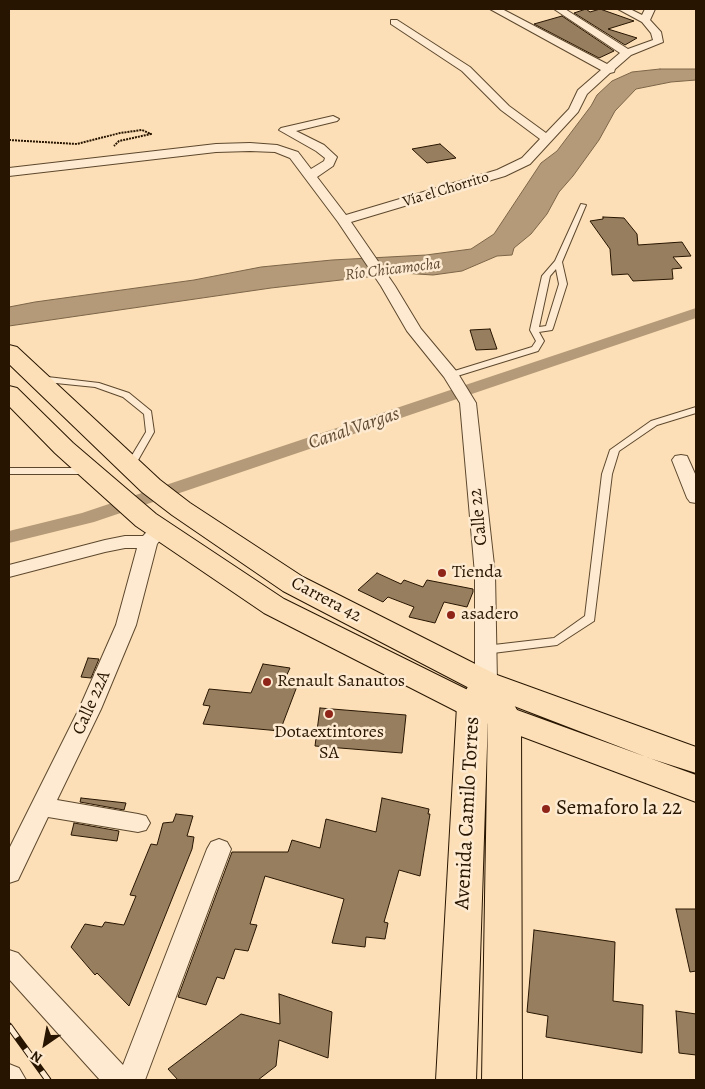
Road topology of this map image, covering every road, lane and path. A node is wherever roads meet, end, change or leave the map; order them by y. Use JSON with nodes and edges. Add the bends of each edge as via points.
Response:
{"nodes":[{"id":1,"x":495,"y":9,"type":"edge"},
{"id":2,"x":559,"y":9,"type":"edge"},
{"id":3,"x":623,"y":9,"type":"edge"},
{"id":4,"x":648,"y":14,"type":"edge"},
{"id":5,"x":394,"y":22,"type":"dead end"},
{"id":6,"x":627,"y":53,"type":"junction"},
{"id":7,"x":610,"y":70,"type":"junction"},
{"id":8,"x":333,"y":119,"type":"dead end"},
{"id":9,"x":547,"y":139,"type":"junction"},
{"id":10,"x":9,"y":140,"type":"edge"},
{"id":11,"x":99,"y":161,"type":"junction"},
{"id":12,"x":9,"y":172,"type":"edge"},
{"id":13,"x":309,"y":176,"type":"junction"},
{"id":14,"x":583,"y":205,"type":"dead end"},
{"id":15,"x":343,"y":220,"type":"junction"},
{"id":16,"x":558,"y":262,"type":"junction"},
{"id":17,"x":534,"y":330,"type":"junction"},
{"id":18,"x":9,"y":352,"type":"edge"},
{"id":19,"x":37,"y":378,"type":"junction"},
{"id":20,"x":454,"y":380,"type":"junction"},
{"id":21,"x":9,"y":393,"type":"edge"},
{"id":22,"x":468,"y":403,"type":"joint"},
{"id":23,"x":696,"y":410,"type":"edge"},
{"id":24,"x":682,"y":460,"type":"dead end"},
{"id":25,"x":130,"y":467,"type":"junction"},
{"id":26,"x":9,"y":471,"type":"edge"},
{"id":27,"x":89,"y":471,"type":"junction"},
{"id":28,"x":696,"y":498,"type":"edge"},
{"id":29,"x":151,"y":530,"type":"junction"},
{"id":30,"x":9,"y":571,"type":"edge"},
{"id":31,"x":486,"y":650,"type":"junction"},
{"id":32,"x":479,"y":694,"type":"junction"},
{"id":33,"x":505,"y":717,"type":"junction"},
{"id":34,"x":696,"y":760,"type":"edge"},
{"id":35,"x":696,"y":789,"type":"edge"},
{"id":36,"x":43,"y":807,"type":"junction"},
{"id":37,"x":138,"y":823,"type":"dead end"},
{"id":38,"x":219,"y":849,"type":"dead end"},
{"id":39,"x":9,"y":872,"type":"edge"},
{"id":40,"x":9,"y":961,"type":"edge"},
{"id":41,"x":9,"y":1077,"type":"edge"},
{"id":42,"x":12,"y":1080,"type":"edge"},
{"id":43,"x":118,"y":1080,"type":"edge"},
{"id":44,"x":131,"y":1080,"type":"edge"},
{"id":45,"x":456,"y":1080,"type":"edge"},
{"id":46,"x":502,"y":1080,"type":"edge"}],
"edges":[{"from":1,"to":7,"type":"street"},
{"from":2,"to":6,"type":"street"},
{"from":3,"to":4,"type":"street"},
{"from":4,"to":6,"type":"street","name":"Vía el Chorrito","via":[[658,42]]},
{"from":5,"to":9,"type":"street","via":[[466,69],[504,108]]},
{"from":6,"to":7,"type":"street","name":"Vía el Chorrito"},
{"from":7,"to":9,"type":"street","name":"Vía el Chorrito","via":[[582,92],[574,110]]},
{"from":8,"to":13,"type":"street","via":[[285,130],[331,156],[330,163]]},
{"from":9,"to":15,"type":"street","name":"Vía el Chorrito","via":[[526,160],[501,173]]},
{"from":10,"to":11,"type":"path","via":[[77,144],[142,130],[151,134],[119,141]]},
{"from":11,"to":12,"type":"street"},
{"from":11,"to":13,"type":"street","via":[[250,147],[294,155]]},
{"from":13,"to":15,"type":"street"},
{"from":14,"to":16,"type":"lane"},
{"from":15,"to":20,"type":"street","via":[[414,331]]},
{"from":16,"to":17,"type":"lane","via":[[546,276]]},
{"from":16,"to":17,"type":"lane","via":[[563,284],[548,328]]},
{"from":17,"to":20,"type":"lane","via":[[540,342],[535,349]]},
{"from":18,"to":19,"type":"main road","name":"Carrera 42"},
{"from":19,"to":25,"type":"main road","name":"Carrera 42"},
{"from":19,"to":25,"type":"lane","via":[[96,385],[126,394],[148,413],[150,432]]},
{"from":20,"to":22,"type":"street","name":"Calle 22"},
{"from":21,"to":27,"type":"main road","name":"Carrera 42"},
{"from":22,"to":31,"type":"street","name":"Calle 22","via":[[485,574]]},
{"from":23,"to":31,"type":"lane","via":[[654,423],[615,450],[607,474],[590,618],[557,640]]},
{"from":24,"to":28,"type":"street"},
{"from":25,"to":32,"type":"main road","name":"Carrera 42","via":[[181,509],[293,584]]},
{"from":26,"to":27,"type":"lane"},
{"from":27,"to":29,"type":"main road","name":"Carrera 42"},
{"from":29,"to":30,"type":"street","via":[[125,542]]},
{"from":29,"to":32,"type":"main road","name":"Carrera 42","via":[[274,606]]},
{"from":29,"to":36,"type":"street","name":"Calle 22A","via":[[126,625]]},
{"from":31,"to":32,"type":"street","name":"Calle 22"},
{"from":32,"to":33,"type":"main road","name":"Carrera 42"},
{"from":32,"to":34,"type":"main road","name":"Carrera 42"},
{"from":32,"to":45,"type":"main road","name":"Avenida Camilo Torres"},
{"from":33,"to":35,"type":"main road","name":"Carrera 42"},
{"from":33,"to":46,"type":"main road","name":"Avenida Camilo Torres"},
{"from":36,"to":37,"type":"street"},
{"from":36,"to":39,"type":"street","name":"Calle 22A"},
{"from":38,"to":44,"type":"street"},
{"from":40,"to":43,"type":"street"},
{"from":41,"to":42,"type":"street"}]}
